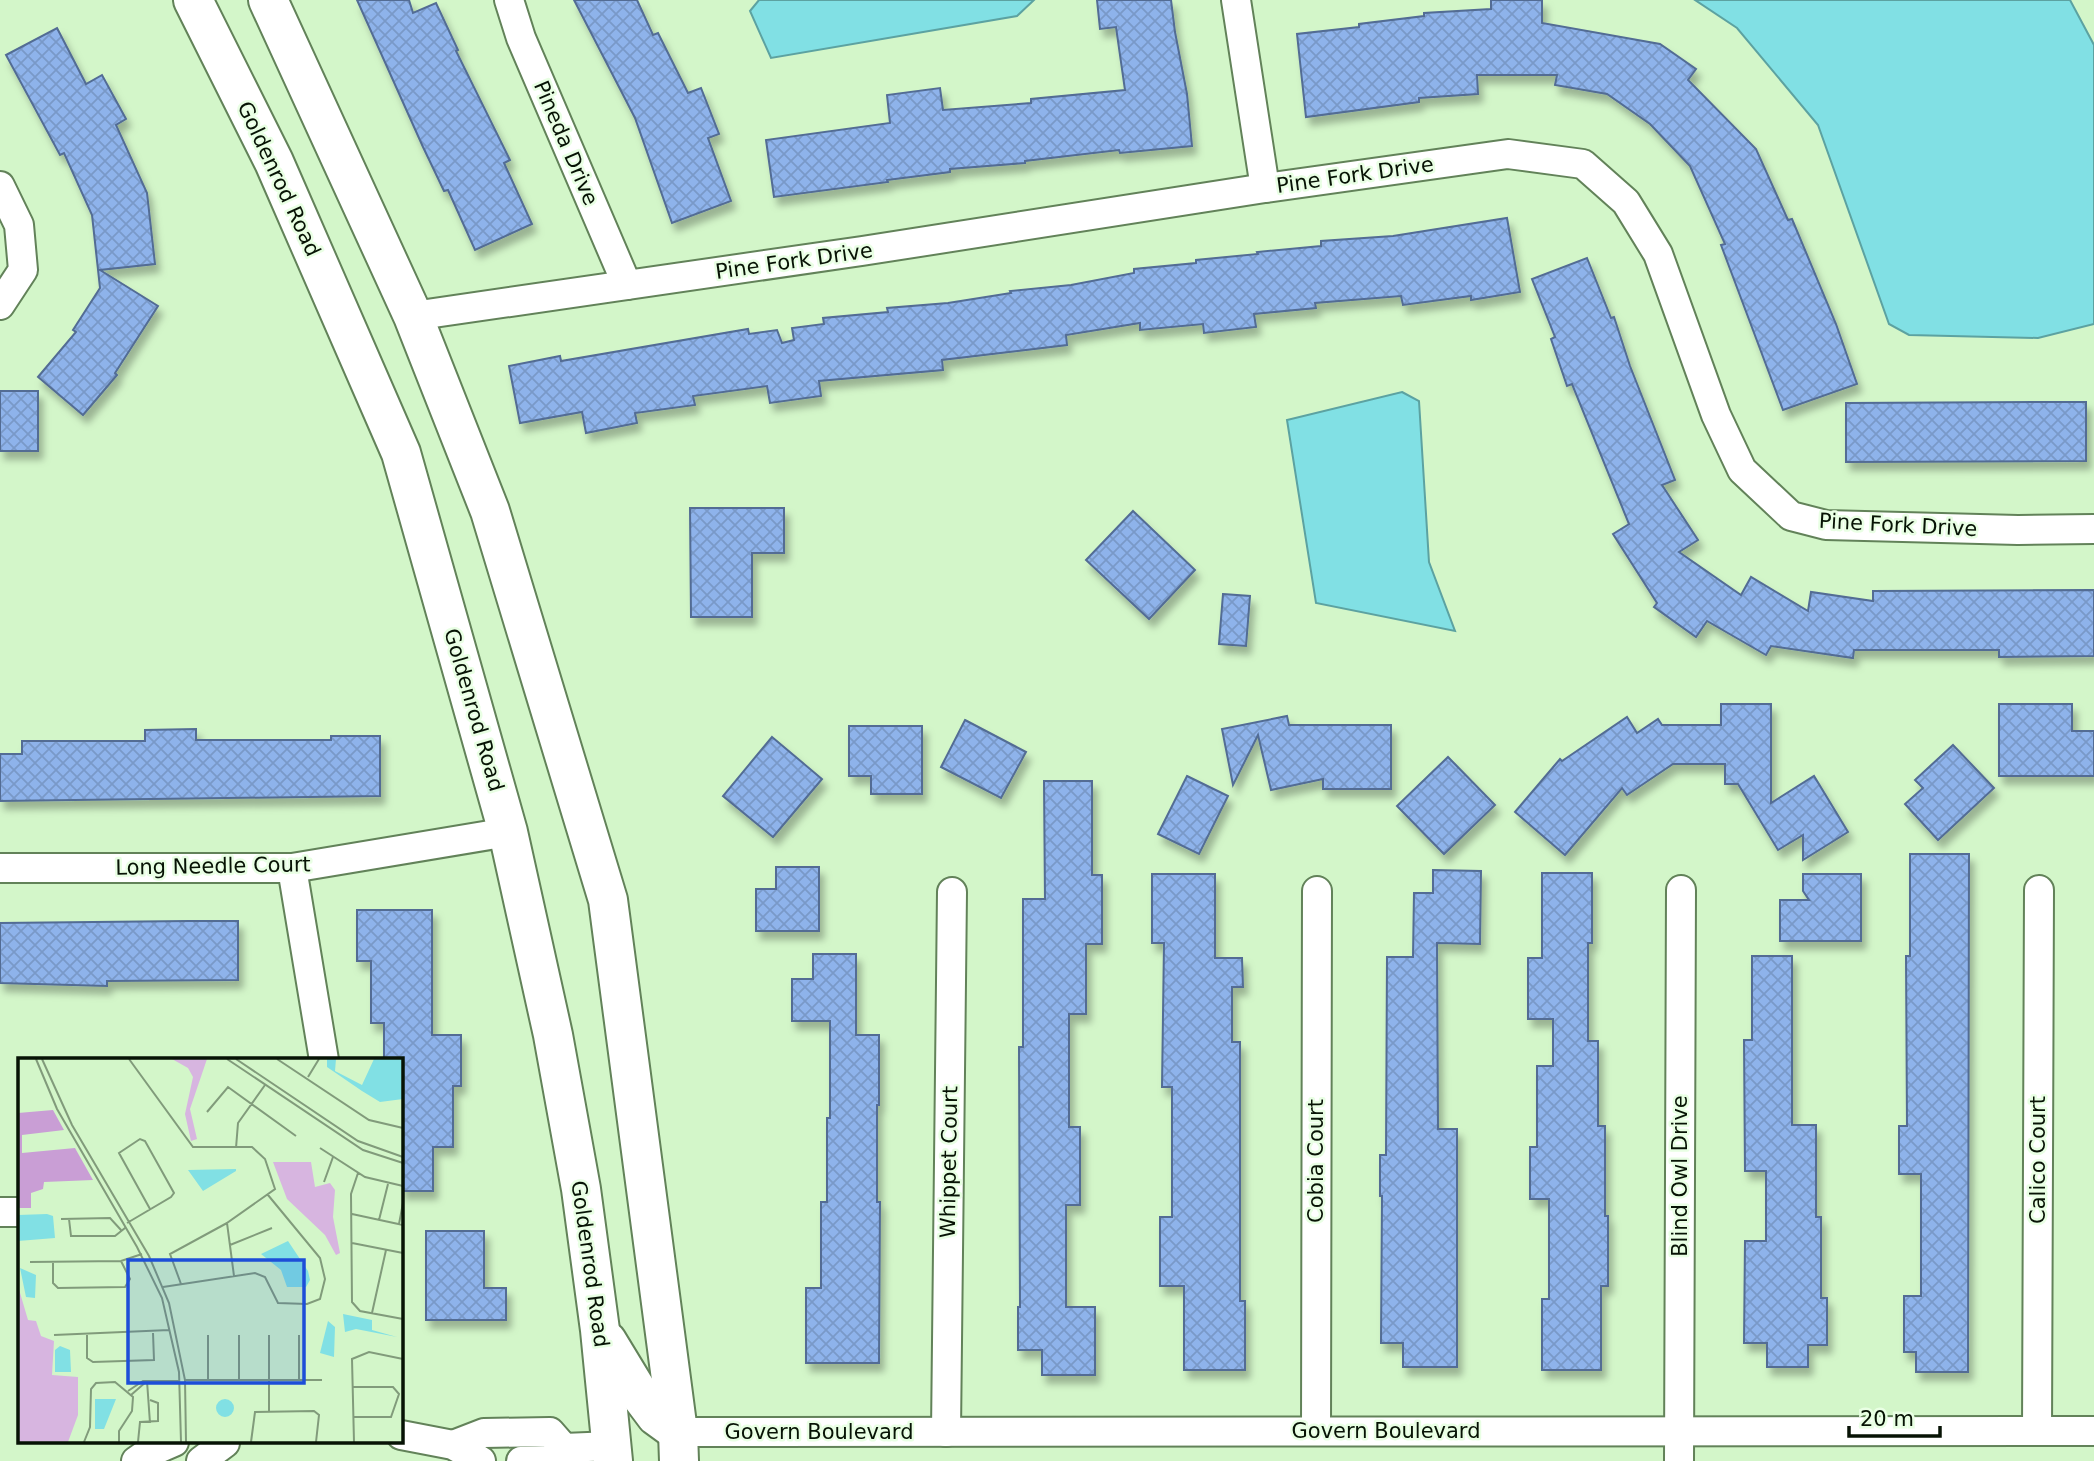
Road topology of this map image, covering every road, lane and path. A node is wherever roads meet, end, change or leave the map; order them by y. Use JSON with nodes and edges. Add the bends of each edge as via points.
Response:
{"nodes":[{"id":1,"x":194,"y":0,"type":"edge"},
{"id":2,"x":268,"y":0,"type":"edge"},
{"id":3,"x":509,"y":0,"type":"edge"},
{"id":4,"x":1236,"y":0,"type":"edge"},
{"id":5,"x":0,"y":186,"type":"edge"},
{"id":6,"x":1265,"y":188,"type":"junction"},
{"id":7,"x":627,"y":285,"type":"junction"},
{"id":8,"x":0,"y":305,"type":"edge"},
{"id":9,"x":413,"y":316,"type":"junction"},
{"id":10,"x":2094,"y":529,"type":"edge"},
{"id":11,"x":508,"y":832,"type":"junction"},
{"id":12,"x":0,"y":868,"type":"edge"},
{"id":13,"x":292,"y":868,"type":"junction"},
{"id":14,"x":1681,"y":890,"type":"dead end"},
{"id":15,"x":2039,"y":890,"type":"dead end"},
{"id":16,"x":1317,"y":891,"type":"dead end"},
{"id":17,"x":952,"y":892,"type":"dead end"},
{"id":18,"x":324,"y":1058,"type":"edge"},
{"id":19,"x":0,"y":1212,"type":"edge"},
{"id":20,"x":18,"y":1212,"type":"edge"},
{"id":21,"x":600,"y":1330,"type":"junction"},
{"id":22,"x":1316,"y":1431,"type":"junction"},
{"id":23,"x":1679,"y":1431,"type":"junction"},
{"id":24,"x":2037,"y":1431,"type":"junction"},
{"id":25,"x":2094,"y":1431,"type":"edge"},
{"id":26,"x":946,"y":1432,"type":"junction"},
{"id":27,"x":402,"y":1436,"type":"edge"},
{"id":28,"x":169,"y":1444,"type":"edge"},
{"id":29,"x":453,"y":1446,"type":"junction"},
{"id":30,"x":679,"y":1446,"type":"edge"},
{"id":31,"x":564,"y":1448,"type":"junction"},
{"id":32,"x":228,"y":1450,"type":"edge"},
{"id":33,"x":616,"y":1456,"type":"edge"},
{"id":34,"x":136,"y":1461,"type":"edge"},
{"id":35,"x":201,"y":1461,"type":"edge"},
{"id":36,"x":481,"y":1461,"type":"edge"},
{"id":37,"x":521,"y":1461,"type":"edge"},
{"id":38,"x":1679,"y":1461,"type":"edge"}],
"edges":[{"from":1,"to":11,"type":"main road","name":"Goldenrod Road","via":[[274,162],[401,453]]},
{"from":2,"to":9,"type":"main road"},
{"from":3,"to":7,"type":"street","name":"Pineda Drive"},
{"from":4,"to":6,"type":"street"},
{"from":5,"to":8,"type":"street","via":[[19,225],[23,270]]},
{"from":6,"to":7,"type":"street","name":"Pine Fork Drive"},
{"from":6,"to":10,"type":"street","name":"Pine Fork Drive","via":[[1508,154],[1584,164],[1626,202],[1658,254],[1716,415],[1742,470],[1791,516],[1826,525]]},
{"from":7,"to":9,"type":"street","name":"Pine Fork Drive"},
{"from":9,"to":30,"type":"main road","via":[[490,511],[608,900]]},
{"from":11,"to":13,"type":"street","name":"Long Needle Court"},
{"from":11,"to":21,"type":"main road","name":"Goldenrod Road","via":[[553,1035]]},
{"from":12,"to":13,"type":"street","name":"Long Needle Court"},
{"from":13,"to":18,"type":"street"},
{"from":14,"to":23,"type":"street","name":"Blind Owl Drive"},
{"from":15,"to":24,"type":"street","name":"Calico Court"},
{"from":16,"to":22,"type":"street","name":"Cobia Court"},
{"from":17,"to":26,"type":"street","name":"Whippet Court"},
{"from":19,"to":20,"type":"street"},
{"from":21,"to":30,"type":"main road"},
{"from":21,"to":33,"type":"main road","name":"Goldenrod Road"},
{"from":22,"to":23,"type":"street","name":"Govern Boulevard"},
{"from":22,"to":26,"type":"street","name":"Govern Boulevard"},
{"from":23,"to":24,"type":"street","name":"Govern Boulevard"},
{"from":23,"to":38,"type":"street","name":"Blind Owl Drive"},
{"from":24,"to":25,"type":"street","name":"Govern Boulevard"},
{"from":26,"to":30,"type":"street","name":"Govern Boulevard"},
{"from":27,"to":29,"type":"street"},
{"from":28,"to":34,"type":"street"},
{"from":29,"to":31,"type":"street","via":[[484,1433],[551,1432]]},
{"from":29,"to":36,"type":"street"},
{"from":31,"to":33,"type":"street"},
{"from":31,"to":37,"type":"street","via":[[551,1460]]},
{"from":32,"to":35,"type":"street"}]}
